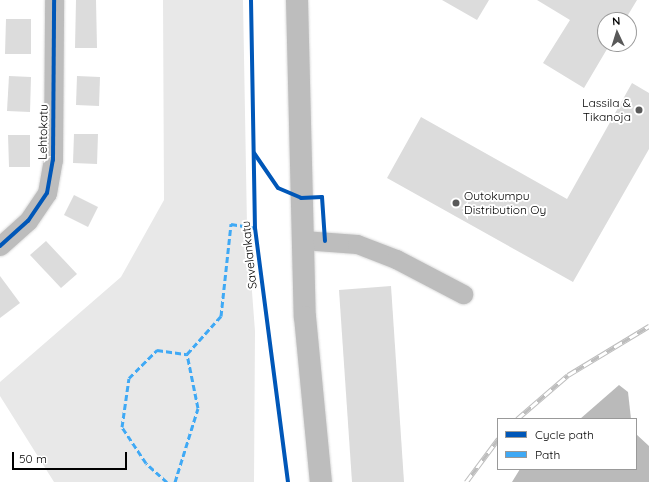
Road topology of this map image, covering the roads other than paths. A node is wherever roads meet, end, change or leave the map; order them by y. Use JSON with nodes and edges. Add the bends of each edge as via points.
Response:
{"nodes":[{"id":1,"x":54,"y":0,"type":"edge"},
{"id":2,"x":297,"y":0,"type":"edge"},
{"id":3,"x":303,"y":240,"type":"junction"},
{"id":4,"x":0,"y":246,"type":"edge"},
{"id":5,"x":462,"y":294,"type":"dead end"},
{"id":6,"x":321,"y":482,"type":"edge"}],
"edges":[{"from":1,"to":4,"type":"street","name":"Lehtokatu","via":[[53,160],[47,193],[28,221]]},
{"from":2,"to":3,"type":"main road"},
{"from":3,"to":5,"type":"street","via":[[358,244],[396,259]]},
{"from":3,"to":6,"type":"main road","via":[[305,317]]}]}
